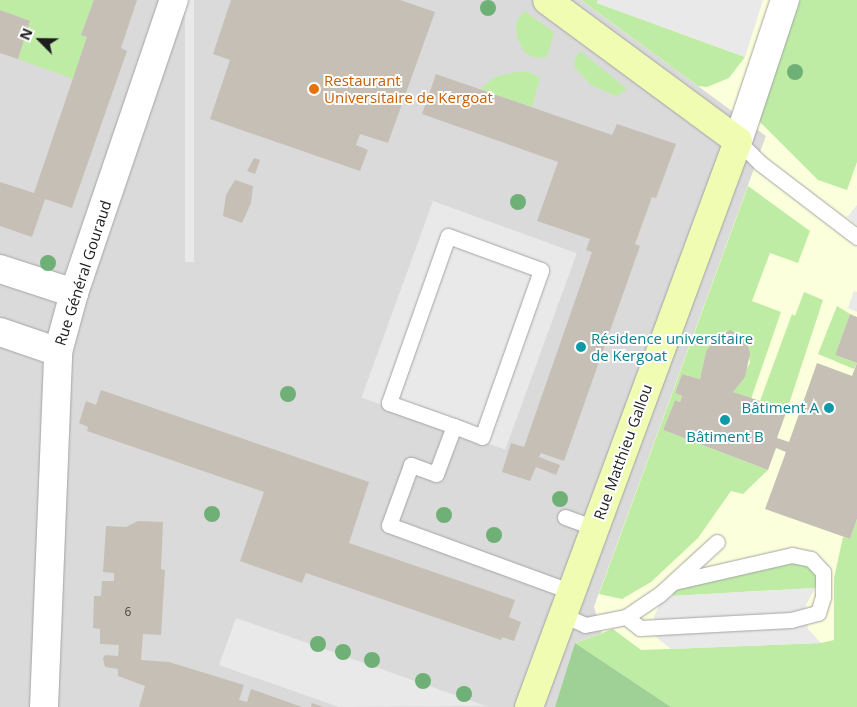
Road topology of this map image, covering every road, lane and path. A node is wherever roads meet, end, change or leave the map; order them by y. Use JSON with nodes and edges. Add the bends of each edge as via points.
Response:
{"nodes":[{"id":1,"x":174,"y":0,"type":"edge"},
{"id":2,"x":547,"y":0,"type":"edge"},
{"id":3,"x":785,"y":0,"type":"edge"},
{"id":4,"x":738,"y":141,"type":"junction"},
{"id":5,"x":857,"y":237,"type":"edge"},
{"id":6,"x":0,"y":269,"type":"edge"},
{"id":7,"x":74,"y":293,"type":"junction"},
{"id":8,"x":0,"y":332,"type":"edge"},
{"id":9,"x":58,"y":352,"type":"junction"},
{"id":10,"x":454,"y":426,"type":"junction"},
{"id":11,"x":565,"y":517,"type":"dead end"},
{"id":12,"x":595,"y":528,"type":"junction"},
{"id":13,"x":716,"y":542,"type":"dead end"},
{"id":14,"x":674,"y":582,"type":"junction"},
{"id":15,"x":567,"y":603,"type":"junction"},
{"id":16,"x":626,"y":617,"type":"junction"},
{"id":17,"x":44,"y":707,"type":"edge"},
{"id":18,"x":529,"y":707,"type":"edge"}],
"edges":[{"from":1,"to":7,"type":"street","name":"Rue Général Gouraud"},
{"from":2,"to":4,"type":"street"},
{"from":3,"to":4,"type":"street"},
{"from":4,"to":5,"type":"lane","via":[[760,163]]},
{"from":4,"to":12,"type":"street","name":"Rue Matthieu Gallou"},
{"from":6,"to":7,"type":"street"},
{"from":7,"to":9,"type":"street","name":"Rue Général Gouraud"},
{"from":8,"to":9,"type":"street"},
{"from":9,"to":17,"type":"street","name":"Rue Général Gouraud"},
{"from":10,"to":10,"type":"lane","via":[[389,403],[448,236],[541,270],[482,437]]},
{"from":10,"to":15,"type":"lane","via":[[436,474],[411,465],[389,525]]},
{"from":11,"to":12,"type":"lane"},
{"from":12,"to":15,"type":"street","name":"Rue Matthieu Gallou"},
{"from":13,"to":14,"type":"lane"},
{"from":14,"to":16,"type":"lane"},
{"from":14,"to":16,"type":"lane","via":[[792,555],[811,559],[823,572],[823,597],[818,613],[791,620],[640,628]]},
{"from":15,"to":16,"type":"lane","via":[[586,625]]},
{"from":15,"to":18,"type":"street","name":"Rue Matthieu Gallou"}]}
